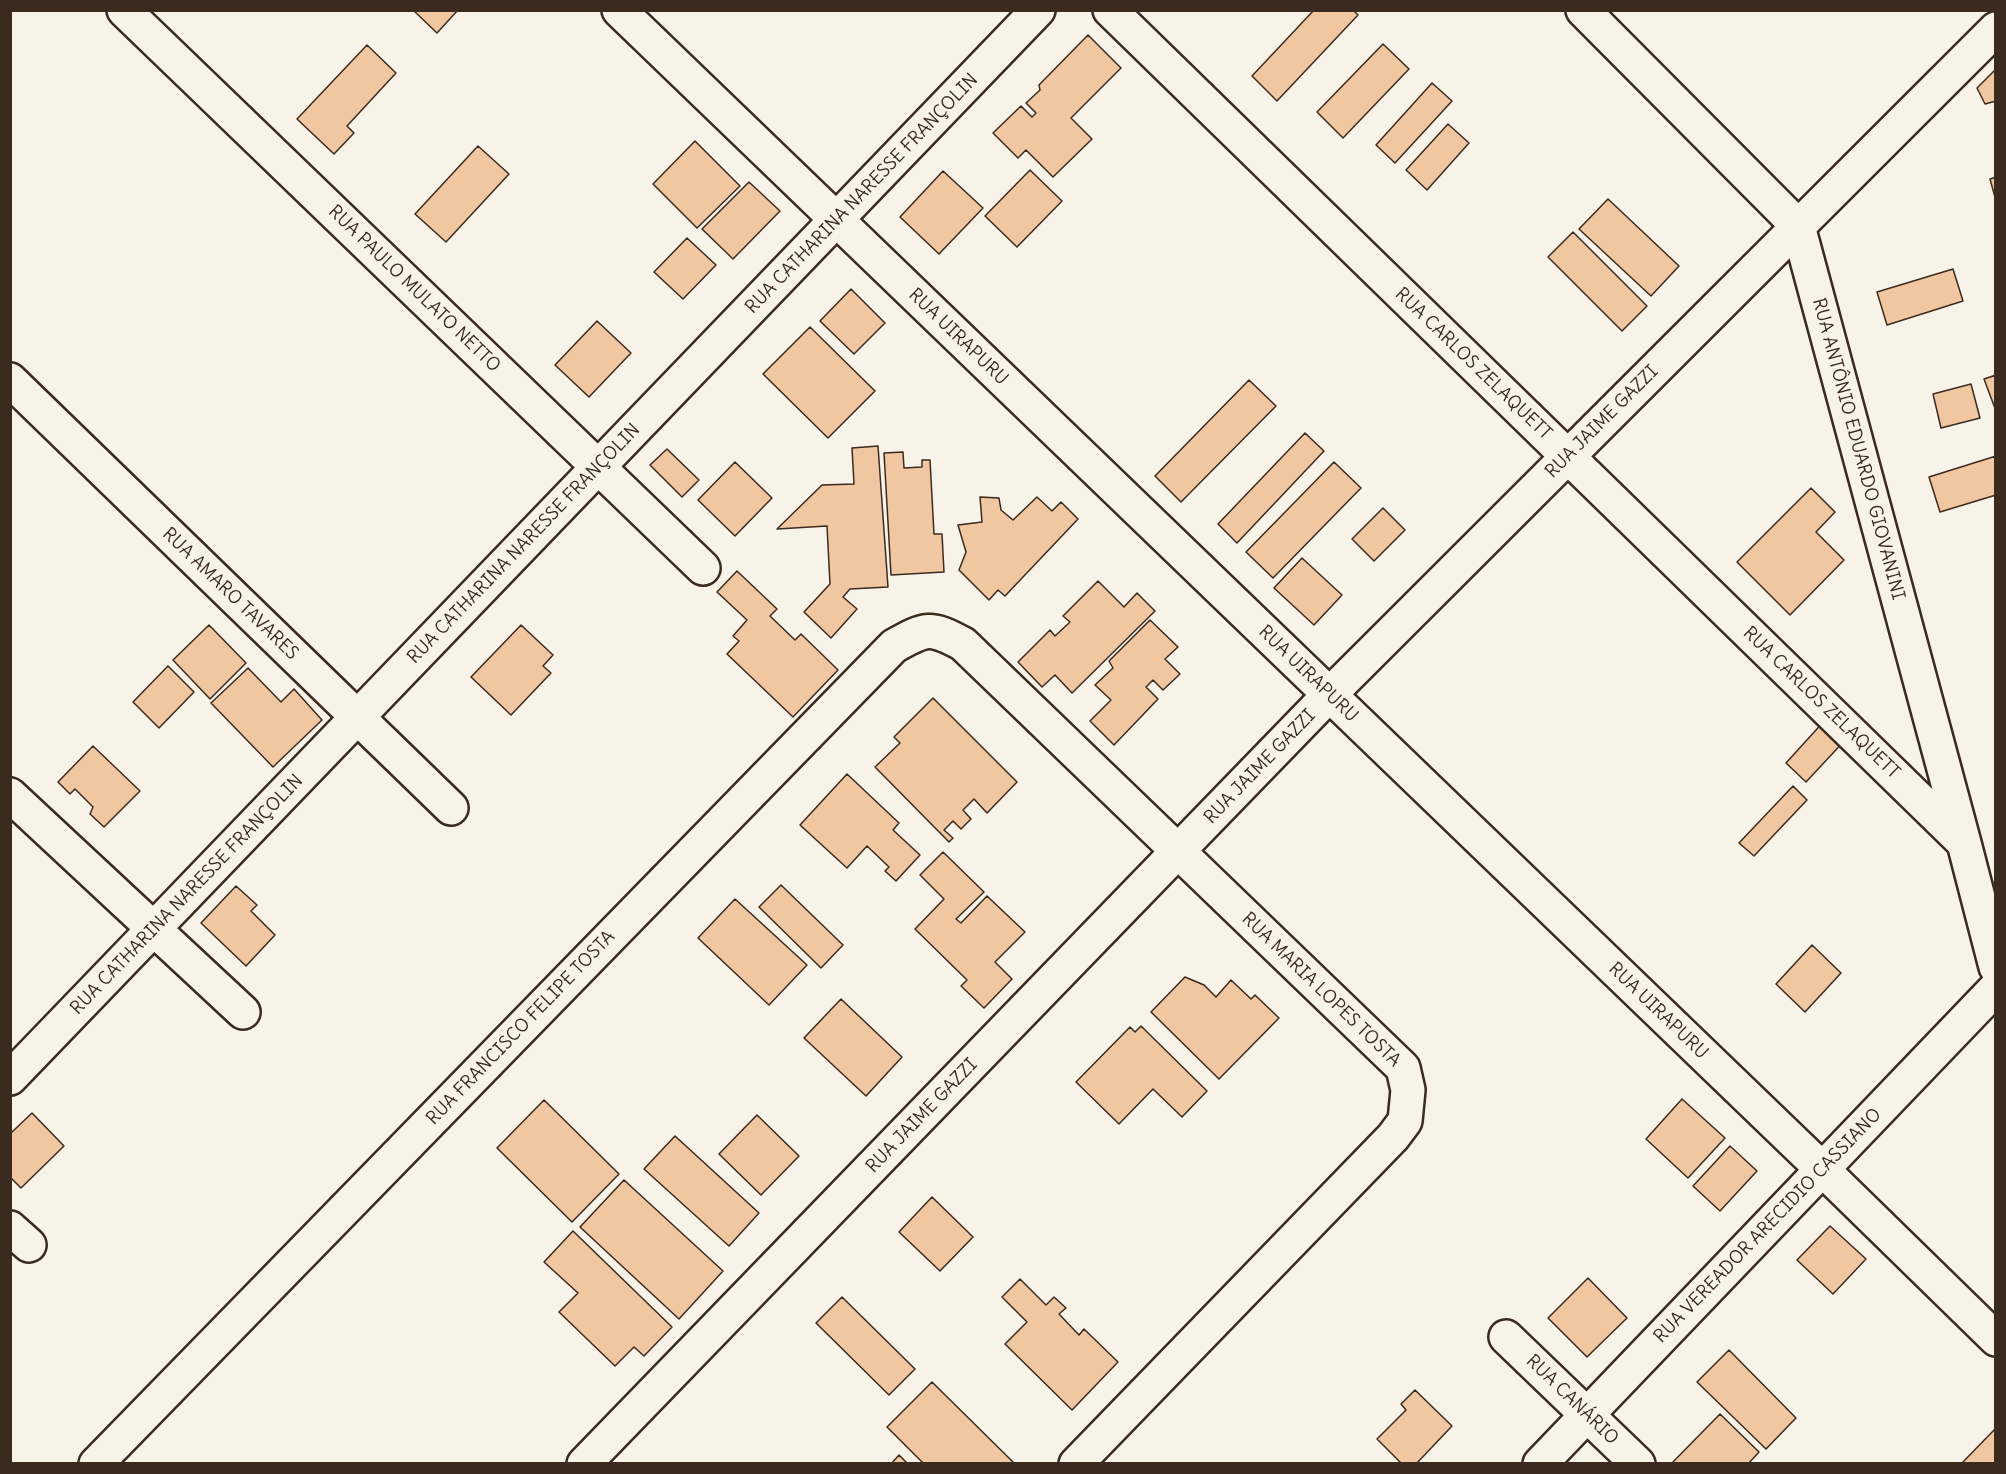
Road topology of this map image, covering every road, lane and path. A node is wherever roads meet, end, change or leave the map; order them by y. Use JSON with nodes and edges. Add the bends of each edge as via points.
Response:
{"nodes":[{"id":1,"x":124,"y":10,"type":"edge"},
{"id":2,"x":619,"y":10,"type":"edge"},
{"id":3,"x":1038,"y":10,"type":"edge"},
{"id":4,"x":1110,"y":10,"type":"edge"},
{"id":5,"x":1583,"y":10,"type":"edge"},
{"id":6,"x":1995,"y":28,"type":"edge"},
{"id":7,"x":836,"y":220,"type":"junction"},
{"id":8,"x":1798,"y":226,"type":"junction"},
{"id":9,"x":10,"y":380,"type":"edge"},
{"id":10,"x":1568,"y":456,"type":"junction"},
{"id":11,"x":599,"y":467,"type":"junction"},
{"id":12,"x":703,"y":568,"type":"dead end"},
{"id":13,"x":963,"y":644,"type":"joint"},
{"id":14,"x":1329,"y":695,"type":"junction"},
{"id":15,"x":357,"y":718,"type":"junction"},
{"id":16,"x":10,"y":795,"type":"edge"},
{"id":17,"x":451,"y":808,"type":"dead end"},
{"id":18,"x":1964,"y":843,"type":"junction"},
{"id":19,"x":1179,"y":851,"type":"junction"},
{"id":20,"x":153,"y":930,"type":"junction"},
{"id":21,"x":1995,"y":967,"type":"edge"},
{"id":22,"x":1995,"y":988,"type":"edge"},
{"id":23,"x":243,"y":1012,"type":"dead end"},
{"id":24,"x":10,"y":1078,"type":"edge"},
{"id":25,"x":1822,"y":1169,"type":"junction"},
{"id":26,"x":1506,"y":1337,"type":"dead end"},
{"id":27,"x":1995,"y":1339,"type":"edge"},
{"id":28,"x":1587,"y":1414,"type":"junction"},
{"id":29,"x":96,"y":1464,"type":"edge"},
{"id":30,"x":584,"y":1464,"type":"edge"},
{"id":31,"x":1076,"y":1464,"type":"edge"},
{"id":32,"x":1540,"y":1464,"type":"edge"},
{"id":33,"x":1638,"y":1464,"type":"edge"}],
"edges":[{"from":1,"to":11,"type":"street","name":"RUA PAULO MULATO NETTO"},
{"from":2,"to":7,"type":"street","name":"RUA UIRAPURU"},
{"from":3,"to":7,"type":"street","name":"RUA CATHARINA NARESSE FRANÇOLIN"},
{"from":4,"to":10,"type":"street","name":"RUA CARLOS ZELAQUETT"},
{"from":5,"to":8,"type":"street","name":"RUA ANTÔNIO EDUARDO GIOVANINI"},
{"from":6,"to":8,"type":"street","name":"RUA JAIME GAZZI"},
{"from":7,"to":11,"type":"street","name":"RUA CATHARINA NARESSE FRANÇOLIN"},
{"from":7,"to":14,"type":"street","name":"RUA UIRAPURU"},
{"from":8,"to":10,"type":"street","name":"RUA JAIME GAZZI"},
{"from":8,"to":18,"type":"street","name":"RUA ANTÔNIO EDUARDO GIOVANINI"},
{"from":9,"to":15,"type":"street","name":"RUA AMARO TAVARES"},
{"from":10,"to":14,"type":"street","name":"RUA JAIME GAZZI"},
{"from":10,"to":18,"type":"street","name":"RUA CARLOS ZELAQUETT"},
{"from":11,"to":12,"type":"street","name":"RUA PAULO MULATO NETTO"},
{"from":11,"to":15,"type":"street","name":"RUA CATHARINA NARESSE FRANÇOLIN"},
{"from":13,"to":19,"type":"street","name":"RUA MARIA LOPES TOSTA"},
{"from":13,"to":29,"type":"street","name":"RUA FRANCISCO FELIPE TOSTA","via":[[940,632],[919,632],[894,646]]},
{"from":14,"to":19,"type":"street","name":"RUA JAIME GAZZI"},
{"from":14,"to":25,"type":"street","name":"RUA UIRAPURU"},
{"from":15,"to":17,"type":"street","name":"RUA AMARO TAVARES"},
{"from":15,"to":20,"type":"street","name":"RUA CATHARINA NARESSE FRANÇOLIN"},
{"from":16,"to":20,"type":"street"},
{"from":18,"to":21,"type":"street","name":"RUA ANTÔNIO EDUARDO GIOVANINI"},
{"from":19,"to":30,"type":"street","name":"RUA JAIME GAZZI"},
{"from":19,"to":31,"type":"street","name":"RUA MARIA LOPES TOSTA","via":[[1403,1068],[1408,1090],[1405,1121],[1394,1137]]},
{"from":20,"to":23,"type":"street"},
{"from":20,"to":24,"type":"street","name":"RUA CATHARINA NARESSE FRANÇOLIN"},
{"from":22,"to":25,"type":"street","name":"RUA VEREADOR ARECIDIO CASSIANO"},
{"from":25,"to":27,"type":"street","name":"RUA UIRAPURU"},
{"from":25,"to":28,"type":"street","name":"RUA VEREADOR ARECIDIO CASSIANO"},
{"from":26,"to":28,"type":"street","name":"RUA CANÁRIO"},
{"from":28,"to":32,"type":"street","name":"RUA VEREADOR ARECIDIO CASSIANO"},
{"from":28,"to":33,"type":"street","name":"RUA CANÁRIO"}]}
